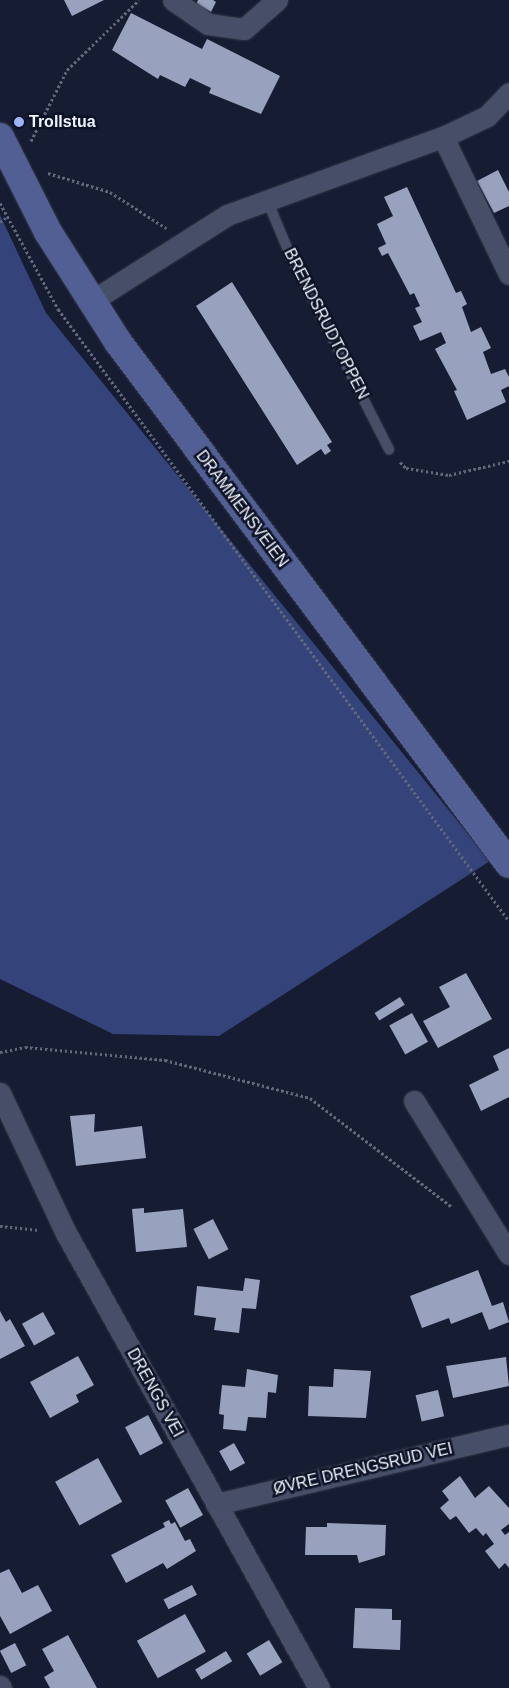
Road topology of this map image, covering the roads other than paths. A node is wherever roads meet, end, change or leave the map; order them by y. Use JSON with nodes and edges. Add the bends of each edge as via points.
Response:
{"nodes":[{"id":1,"x":173,"y":0,"type":"edge"},
{"id":2,"x":277,"y":0,"type":"edge"},
{"id":3,"x":509,"y":93,"type":"edge"},
{"id":4,"x":0,"y":137,"type":"edge"},
{"id":5,"x":443,"y":137,"type":"junction"},
{"id":6,"x":267,"y":199,"type":"junction"},
{"id":7,"x":509,"y":274,"type":"edge"},
{"id":8,"x":90,"y":302,"type":"junction"},
{"id":9,"x":388,"y":448,"type":"road end"},
{"id":10,"x":509,"y":864,"type":"edge"},
{"id":11,"x":0,"y":1093,"type":"edge"},
{"id":12,"x":414,"y":1101,"type":"dead end"},
{"id":13,"x":509,"y":1254,"type":"edge"},
{"id":14,"x":509,"y":1435,"type":"edge"},
{"id":15,"x":216,"y":1504,"type":"junction"},
{"id":16,"x":319,"y":1688,"type":"edge"}],
"edges":[{"from":1,"to":2,"type":"street","via":[[208,24],[244,29]]},
{"from":3,"to":5,"type":"street","via":[[487,116]]},
{"from":4,"to":8,"type":"main road","name":"DRAMMENSVEIEN"},
{"from":5,"to":6,"type":"street"},
{"from":5,"to":7,"type":"street"},
{"from":6,"to":8,"type":"street","via":[[227,215]]},
{"from":6,"to":9,"type":"lane","name":"BRENDSRUDTOPPEN","via":[[291,257]]},
{"from":8,"to":10,"type":"main road","name":"DRAMMENSVEIEN"},
{"from":11,"to":15,"type":"street","name":"DRENGS VEI","via":[[66,1233]]},
{"from":12,"to":13,"type":"street"},
{"from":14,"to":15,"type":"street","name":"ØVRE DRENGSRUD VEI"},
{"from":15,"to":16,"type":"street","name":"DRENGS VEI"}]}
